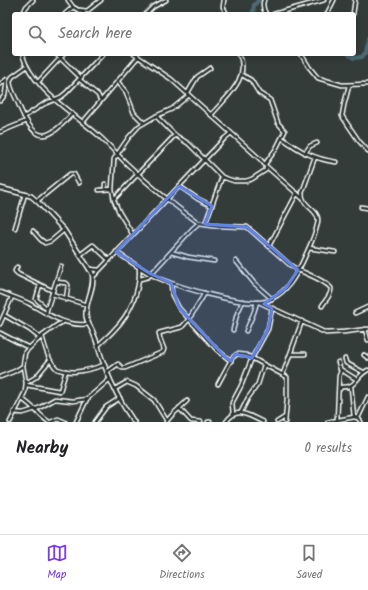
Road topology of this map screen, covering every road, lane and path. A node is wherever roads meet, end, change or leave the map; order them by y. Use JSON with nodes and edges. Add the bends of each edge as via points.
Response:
{"nodes":[{"id":1,"x":33,"y":0,"type":"edge"},
{"id":2,"x":68,"y":0,"type":"edge"},
{"id":3,"x":101,"y":0,"type":"edge"},
{"id":4,"x":166,"y":0,"type":"edge"},
{"id":5,"x":224,"y":0,"type":"edge"},
{"id":6,"x":264,"y":0,"type":"edge"},
{"id":7,"x":324,"y":0,"type":"edge"},
{"id":8,"x":334,"y":0,"type":"edge"},
{"id":9,"x":355,"y":0,"type":"edge"},
{"id":10,"x":73,"y":7,"type":"junction"},
{"id":11,"x":80,"y":10,"type":"junction"},
{"id":12,"x":24,"y":12,"type":"edge"},
{"id":13,"x":67,"y":12,"type":"edge"},
{"id":14,"x":82,"y":12,"type":"edge"},
{"id":15,"x":148,"y":12,"type":"edge"},
{"id":16,"x":226,"y":12,"type":"edge"},
{"id":17,"x":264,"y":12,"type":"edge"},
{"id":18,"x":281,"y":12,"type":"edge"},
{"id":19,"x":328,"y":12,"type":"edge"},
{"id":20,"x":353,"y":12,"type":"edge"},
{"id":21,"x":23,"y":56,"type":"edge"},
{"id":22,"x":101,"y":56,"type":"edge"},
{"id":23,"x":240,"y":56,"type":"edge"},
{"id":24,"x":303,"y":56,"type":"edge"},
{"id":25,"x":138,"y":57,"type":"joint"},
{"id":26,"x":60,"y":58,"type":"joint"},
{"id":27,"x":26,"y":68,"type":"junction"},
{"id":28,"x":210,"y":68,"type":"dead end"},
{"id":29,"x":242,"y":75,"type":"junction"},
{"id":30,"x":9,"y":79,"type":"junction"},
{"id":31,"x":80,"y":79,"type":"junction"},
{"id":32,"x":38,"y":82,"type":"junction"},
{"id":33,"x":118,"y":82,"type":"junction"},
{"id":34,"x":0,"y":84,"type":"edge"},
{"id":35,"x":368,"y":84,"type":"edge"},
{"id":36,"x":349,"y":86,"type":"junction"},
{"id":37,"x":188,"y":95,"type":"junction"},
{"id":38,"x":56,"y":100,"type":"junction"},
{"id":39,"x":0,"y":101,"type":"edge"},
{"id":40,"x":101,"y":101,"type":"junction"},
{"id":41,"x":72,"y":114,"type":"junction"},
{"id":42,"x":212,"y":114,"type":"junction"},
{"id":43,"x":156,"y":116,"type":"junction"},
{"id":44,"x":24,"y":117,"type":"junction"},
{"id":45,"x":27,"y":121,"type":"junction"},
{"id":46,"x":83,"y":122,"type":"junction"},
{"id":47,"x":144,"y":123,"type":"junction"},
{"id":48,"x":0,"y":132,"type":"edge"},
{"id":49,"x":231,"y":133,"type":"junction"},
{"id":50,"x":175,"y":135,"type":"junction"},
{"id":51,"x":282,"y":138,"type":"junction"},
{"id":52,"x":317,"y":143,"type":"dead end"},
{"id":53,"x":368,"y":151,"type":"edge"},
{"id":54,"x":305,"y":153,"type":"junction"},
{"id":55,"x":117,"y":154,"type":"junction"},
{"id":56,"x":315,"y":157,"type":"junction"},
{"id":57,"x":204,"y":160,"type":"junction"},
{"id":58,"x":336,"y":162,"type":"dead end"},
{"id":59,"x":266,"y":165,"type":"junction"},
{"id":60,"x":138,"y":174,"type":"junction"},
{"id":61,"x":222,"y":177,"type":"junction"},
{"id":62,"x":79,"y":183,"type":"dead end"},
{"id":63,"x":105,"y":184,"type":"dead end"},
{"id":64,"x":179,"y":186,"type":"junction"},
{"id":65,"x":0,"y":188,"type":"edge"},
{"id":66,"x":105,"y":189,"type":"junction"},
{"id":67,"x":112,"y":189,"type":"junction"},
{"id":68,"x":99,"y":190,"type":"dead end"},
{"id":69,"x":297,"y":193,"type":"junction"},
{"id":70,"x":25,"y":194,"type":"junction"},
{"id":71,"x":302,"y":198,"type":"junction"},
{"id":72,"x":167,"y":199,"type":"junction"},
{"id":73,"x":114,"y":200,"type":"junction"},
{"id":74,"x":37,"y":201,"type":"junction"},
{"id":75,"x":212,"y":206,"type":"junction"},
{"id":76,"x":361,"y":207,"type":"dead end"},
{"id":77,"x":368,"y":208,"type":"edge"},
{"id":78,"x":199,"y":223,"type":"junction"},
{"id":79,"x":205,"y":224,"type":"junction"},
{"id":80,"x":15,"y":228,"type":"dead end"},
{"id":81,"x":64,"y":230,"type":"junction"},
{"id":82,"x":33,"y":231,"type":"dead end"},
{"id":83,"x":133,"y":235,"type":"junction"},
{"id":84,"x":269,"y":246,"type":"junction"},
{"id":85,"x":309,"y":248,"type":"junction"},
{"id":86,"x":116,"y":252,"type":"junction"},
{"id":87,"x":171,"y":252,"type":"junction"},
{"id":88,"x":335,"y":252,"type":"dead end"},
{"id":89,"x":80,"y":255,"type":"junction"},
{"id":90,"x":108,"y":259,"type":"junction"},
{"id":91,"x":214,"y":261,"type":"dead end"},
{"id":92,"x":236,"y":261,"type":"dead end"},
{"id":93,"x":61,"y":266,"type":"dead end"},
{"id":94,"x":18,"y":267,"type":"dead end"},
{"id":95,"x":139,"y":267,"type":"junction"},
{"id":96,"x":89,"y":269,"type":"junction"},
{"id":97,"x":100,"y":270,"type":"junction"},
{"id":98,"x":298,"y":270,"type":"junction"},
{"id":99,"x":151,"y":274,"type":"junction"},
{"id":100,"x":93,"y":277,"type":"junction"},
{"id":101,"x":140,"y":279,"type":"junction"},
{"id":102,"x":56,"y":282,"type":"junction"},
{"id":103,"x":170,"y":282,"type":"junction"},
{"id":104,"x":40,"y":285,"type":"junction"},
{"id":105,"x":0,"y":292,"type":"edge"},
{"id":106,"x":52,"y":293,"type":"junction"},
{"id":107,"x":205,"y":293,"type":"junction"},
{"id":108,"x":12,"y":297,"type":"junction"},
{"id":109,"x":272,"y":299,"type":"junction"},
{"id":110,"x":66,"y":300,"type":"junction"},
{"id":111,"x":243,"y":301,"type":"junction"},
{"id":112,"x":257,"y":302,"type":"junction"},
{"id":113,"x":261,"y":302,"type":"junction"},
{"id":114,"x":86,"y":305,"type":"junction"},
{"id":115,"x":322,"y":306,"type":"dead end"},
{"id":116,"x":368,"y":307,"type":"edge"},
{"id":117,"x":272,"y":308,"type":"junction"},
{"id":118,"x":47,"y":309,"type":"junction"},
{"id":119,"x":355,"y":313,"type":"dead end"},
{"id":120,"x":46,"y":314,"type":"junction"},
{"id":121,"x":4,"y":315,"type":"junction"},
{"id":122,"x":189,"y":319,"type":"junction"},
{"id":123,"x":302,"y":321,"type":"junction"},
{"id":124,"x":64,"y":322,"type":"junction"},
{"id":125,"x":0,"y":324,"type":"edge"},
{"id":126,"x":89,"y":324,"type":"junction"},
{"id":127,"x":366,"y":329,"type":"edge"},
{"id":128,"x":233,"y":330,"type":"dead end"},
{"id":129,"x":246,"y":331,"type":"dead end"},
{"id":130,"x":0,"y":333,"type":"edge"},
{"id":131,"x":41,"y":337,"type":"junction"},
{"id":132,"x":368,"y":340,"type":"edge"},
{"id":133,"x":36,"y":342,"type":"junction"},
{"id":134,"x":44,"y":343,"type":"junction"},
{"id":135,"x":98,"y":346,"type":"junction"},
{"id":136,"x":29,"y":348,"type":"junction"},
{"id":137,"x":291,"y":354,"type":"junction"},
{"id":138,"x":305,"y":354,"type":"dead end"},
{"id":139,"x":364,"y":355,"type":"dead end"},
{"id":140,"x":252,"y":358,"type":"junction"},
{"id":141,"x":368,"y":358,"type":"edge"},
{"id":142,"x":345,"y":359,"type":"dead end"},
{"id":143,"x":50,"y":360,"type":"junction"},
{"id":144,"x":230,"y":361,"type":"junction"},
{"id":145,"x":338,"y":362,"type":"dead end"},
{"id":146,"x":104,"y":365,"type":"junction"},
{"id":147,"x":264,"y":365,"type":"junction"},
{"id":148,"x":23,"y":366,"type":"junction"},
{"id":149,"x":339,"y":368,"type":"junction"},
{"id":150,"x":66,"y":371,"type":"junction"},
{"id":151,"x":365,"y":371,"type":"edge"},
{"id":152,"x":107,"y":372,"type":"junction"},
{"id":153,"x":283,"y":374,"type":"junction"},
{"id":154,"x":368,"y":375,"type":"edge"},
{"id":155,"x":0,"y":377,"type":"edge"},
{"id":156,"x":110,"y":379,"type":"junction"},
{"id":157,"x":356,"y":380,"type":"junction"},
{"id":158,"x":26,"y":384,"type":"junction"},
{"id":159,"x":218,"y":384,"type":"dead end"},
{"id":160,"x":350,"y":387,"type":"junction"},
{"id":161,"x":115,"y":390,"type":"junction"},
{"id":162,"x":339,"y":392,"type":"junction"},
{"id":163,"x":368,"y":397,"type":"edge"},
{"id":164,"x":120,"y":398,"type":"junction"},
{"id":165,"x":22,"y":399,"type":"junction"},
{"id":166,"x":87,"y":399,"type":"junction"},
{"id":167,"x":187,"y":401,"type":"dead end"},
{"id":168,"x":179,"y":408,"type":"junction"},
{"id":169,"x":35,"y":409,"type":"junction"},
{"id":170,"x":14,"y":412,"type":"junction"},
{"id":171,"x":241,"y":412,"type":"junction"},
{"id":172,"x":233,"y":414,"type":"junction"},
{"id":173,"x":286,"y":417,"type":"junction"},
{"id":174,"x":354,"y":417,"type":"junction"},
{"id":175,"x":358,"y":418,"type":"junction"},
{"id":176,"x":167,"y":421,"type":"edge"},
{"id":177,"x":337,"y":421,"type":"junction"},
{"id":178,"x":10,"y":422,"type":"edge"},
{"id":179,"x":50,"y":422,"type":"edge"},
{"id":180,"x":65,"y":422,"type":"edge"},
{"id":181,"x":76,"y":422,"type":"edge"},
{"id":182,"x":95,"y":422,"type":"edge"},
{"id":183,"x":134,"y":422,"type":"edge"},
{"id":184,"x":201,"y":422,"type":"edge"},
{"id":185,"x":226,"y":422,"type":"edge"},
{"id":186,"x":264,"y":422,"type":"edge"},
{"id":187,"x":277,"y":422,"type":"edge"},
{"id":188,"x":285,"y":422,"type":"edge"},
{"id":189,"x":328,"y":422,"type":"edge"},
{"id":190,"x":361,"y":422,"type":"edge"}],
"edges":[{"from":1,"to":12,"type":"street"},
{"from":2,"to":10,"type":"street"},
{"from":3,"to":11,"type":"street","via":[[87,11]]},
{"from":4,"to":15,"type":"street"},
{"from":5,"to":16,"type":"street","via":[[223,7]]},
{"from":6,"to":17,"type":"street"},
{"from":7,"to":18,"type":"street"},
{"from":8,"to":19,"type":"street"},
{"from":9,"to":20,"type":"street"},
{"from":10,"to":11,"type":"street"},
{"from":10,"to":13,"type":"street"},
{"from":11,"to":14,"type":"street"},
{"from":21,"to":27,"type":"street"},
{"from":22,"to":31,"type":"street"},
{"from":23,"to":29,"type":"street","via":[[243,64]]},
{"from":24,"to":36,"type":"street","via":[[318,78]]},
{"from":25,"to":33,"type":"street"},
{"from":25,"to":37,"type":"street","via":[[171,79]]},
{"from":26,"to":31,"type":"street"},
{"from":26,"to":32,"type":"street"},
{"from":27,"to":30,"type":"street"},
{"from":27,"to":32,"type":"street"},
{"from":28,"to":37,"type":"street","via":[[197,77]]},
{"from":29,"to":42,"type":"street"},
{"from":29,"to":51,"type":"street","via":[[251,80],[260,93],[270,100],[278,123],[285,131]]},
{"from":30,"to":34,"type":"street"},
{"from":30,"to":39,"type":"street","via":[[5,95]]},
{"from":30,"to":44,"type":"street","via":[[10,87]]},
{"from":31,"to":38,"type":"street"},
{"from":31,"to":40,"type":"street"},
{"from":32,"to":38,"type":"street"},
{"from":33,"to":40,"type":"street"},
{"from":33,"to":47,"type":"street","via":[[126,92],[134,114]]},
{"from":35,"to":36,"type":"street"},
{"from":36,"to":53,"type":"street","via":[[342,116]]},
{"from":37,"to":42,"type":"street"},
{"from":37,"to":43,"type":"street","via":[[172,109]]},
{"from":38,"to":41,"type":"street"},
{"from":38,"to":44,"type":"street","via":[[44,104]]},
{"from":40,"to":46,"type":"street"},
{"from":41,"to":45,"type":"street","via":[[58,128],[43,135],[36,133]]},
{"from":41,"to":46,"type":"street"},
{"from":42,"to":49,"type":"street"},
{"from":43,"to":47,"type":"street"},
{"from":43,"to":50,"type":"street"},
{"from":44,"to":45,"type":"street"},
{"from":45,"to":48,"type":"street"},
{"from":46,"to":55,"type":"street"},
{"from":47,"to":55,"type":"street","via":[[135,130]]},
{"from":49,"to":57,"type":"street"},
{"from":49,"to":59,"type":"street"},
{"from":50,"to":57,"type":"street","via":[[189,144]]},
{"from":50,"to":60,"type":"street"},
{"from":51,"to":54,"type":"street"},
{"from":51,"to":59,"type":"street"},
{"from":52,"to":54,"type":"street","via":[[310,146]]},
{"from":54,"to":56,"type":"street"},
{"from":55,"to":60,"type":"street"},
{"from":55,"to":67,"type":"street","via":[[113,162]]},
{"from":56,"to":58,"type":"street"},
{"from":56,"to":71,"type":"street"},
{"from":57,"to":61,"type":"street"},
{"from":57,"to":64,"type":"street"},
{"from":59,"to":61,"type":"street","via":[[264,172],[246,181]]},
{"from":59,"to":69,"type":"street"},
{"from":60,"to":72,"type":"street"},
{"from":60,"to":73,"type":"street"},
{"from":61,"to":75,"type":"street"},
{"from":62,"to":74,"type":"street","via":[[74,174],[70,174]]},
{"from":63,"to":66,"type":"street"},
{"from":64,"to":72,"type":"street"},
{"from":64,"to":75,"type":"street"},
{"from":65,"to":70,"type":"street"},
{"from":66,"to":67,"type":"street"},
{"from":66,"to":68,"type":"street"},
{"from":67,"to":73,"type":"street"},
{"from":69,"to":71,"type":"street"},
{"from":69,"to":84,"type":"street"},
{"from":70,"to":74,"type":"street"},
{"from":70,"to":80,"type":"street"},
{"from":71,"to":85,"type":"street","via":[[318,219]]},
{"from":72,"to":78,"type":"street"},
{"from":72,"to":83,"type":"street"},
{"from":73,"to":83,"type":"street"},
{"from":74,"to":81,"type":"street"},
{"from":75,"to":79,"type":"street"},
{"from":76,"to":77,"type":"street"},
{"from":78,"to":79,"type":"street"},
{"from":78,"to":87,"type":"street"},
{"from":79,"to":84,"type":"street","via":[[247,227]]},
{"from":81,"to":82,"type":"street","via":[[45,243]]},
{"from":81,"to":89,"type":"street"},
{"from":83,"to":86,"type":"street"},
{"from":84,"to":98,"type":"street"},
{"from":85,"to":88,"type":"street"},
{"from":85,"to":98,"type":"street"},
{"from":86,"to":90,"type":"street"},
{"from":86,"to":95,"type":"street"},
{"from":87,"to":91,"type":"street"},
{"from":87,"to":99,"type":"street"},
{"from":89,"to":90,"type":"street","via":[[93,245]]},
{"from":89,"to":96,"type":"street"},
{"from":90,"to":97,"type":"street"},
{"from":92,"to":109,"type":"street","via":[[254,283]]},
{"from":93,"to":102,"type":"street"},
{"from":94,"to":104,"type":"street","via":[[16,273]]},
{"from":95,"to":99,"type":"street"},
{"from":95,"to":101,"type":"street"},
{"from":96,"to":97,"type":"street"},
{"from":96,"to":100,"type":"street"},
{"from":97,"to":100,"type":"street"},
{"from":98,"to":109,"type":"street","via":[[286,288]]},
{"from":98,"to":115,"type":"street","via":[[332,288],[330,296]]},
{"from":99,"to":101,"type":"street"},
{"from":99,"to":103,"type":"street"},
{"from":100,"to":114,"type":"street"},
{"from":101,"to":135,"type":"street","via":[[128,310],[115,329]]},
{"from":102,"to":106,"type":"street"},
{"from":102,"to":110,"type":"street","via":[[68,285]]},
{"from":103,"to":107,"type":"street"},
{"from":103,"to":122,"type":"street","via":[[174,300]]},
{"from":104,"to":106,"type":"street"},
{"from":104,"to":118,"type":"street","via":[[36,299]]},
{"from":105,"to":108,"type":"street"},
{"from":106,"to":110,"type":"street"},
{"from":106,"to":118,"type":"street"},
{"from":107,"to":111,"type":"street"},
{"from":107,"to":122,"type":"street"},
{"from":108,"to":120,"type":"street"},
{"from":108,"to":121,"type":"street"},
{"from":109,"to":113,"type":"street"},
{"from":110,"to":114,"type":"street"},
{"from":111,"to":112,"type":"street"},
{"from":111,"to":128,"type":"street"},
{"from":112,"to":113,"type":"street"},
{"from":112,"to":129,"type":"street"},
{"from":113,"to":117,"type":"street"},
{"from":114,"to":126,"type":"street","via":[[86,318]]},
{"from":116,"to":119,"type":"street"},
{"from":117,"to":123,"type":"street"},
{"from":117,"to":140,"type":"street","via":[[268,329]]},
{"from":118,"to":120,"type":"street"},
{"from":120,"to":124,"type":"street"},
{"from":121,"to":125,"type":"street"},
{"from":121,"to":131,"type":"street"},
{"from":122,"to":144,"type":"street"},
{"from":122,"to":152,"type":"street","via":[[182,327],[159,333],[164,352],[125,368],[118,364]]},
{"from":123,"to":127,"type":"street","via":[[326,333]]},
{"from":123,"to":137,"type":"street"},
{"from":124,"to":126,"type":"street"},
{"from":124,"to":131,"type":"street"},
{"from":126,"to":135,"type":"street"},
{"from":127,"to":132,"type":"street"},
{"from":130,"to":136,"type":"street"},
{"from":131,"to":133,"type":"street"},
{"from":131,"to":134,"type":"street"},
{"from":133,"to":134,"type":"street"},
{"from":133,"to":136,"type":"street"},
{"from":134,"to":143,"type":"street"},
{"from":135,"to":146,"type":"street"},
{"from":136,"to":148,"type":"street","via":[[24,355]]},
{"from":137,"to":138,"type":"street"},
{"from":137,"to":153,"type":"street"},
{"from":139,"to":141,"type":"street"},
{"from":140,"to":144,"type":"street","via":[[237,354]]},
{"from":140,"to":147,"type":"street"},
{"from":140,"to":172,"type":"street","via":[[232,403]]},
{"from":142,"to":151,"type":"street","via":[[346,363]]},
{"from":143,"to":150,"type":"street","via":[[57,369]]},
{"from":143,"to":158,"type":"street","via":[[36,377]]},
{"from":144,"to":159,"type":"street"},
{"from":145,"to":149,"type":"street"},
{"from":146,"to":150,"type":"street","via":[[82,371]]},
{"from":146,"to":152,"type":"street"},
{"from":147,"to":153,"type":"street"},
{"from":147,"to":171,"type":"street","via":[[258,384]]},
{"from":148,"to":155,"type":"street"},
{"from":148,"to":158,"type":"street"},
{"from":149,"to":157,"type":"street"},
{"from":149,"to":162,"type":"street"},
{"from":150,"to":158,"type":"street","via":[[60,391]]},
{"from":151,"to":154,"type":"street"},
{"from":151,"to":157,"type":"street"},
{"from":152,"to":156,"type":"street"},
{"from":153,"to":173,"type":"street","via":[[287,379]]},
{"from":156,"to":161,"type":"street"},
{"from":156,"to":166,"type":"street"},
{"from":157,"to":160,"type":"street"},
{"from":158,"to":165,"type":"street"},
{"from":160,"to":162,"type":"street","via":[[341,387]]},
{"from":160,"to":174,"type":"street"},
{"from":161,"to":164,"type":"street"},
{"from":161,"to":176,"type":"street","via":[[127,382],[136,386],[154,400]]},
{"from":162,"to":177,"type":"street"},
{"from":163,"to":175,"type":"street"},
{"from":164,"to":182,"type":"street","via":[[106,407]]},
{"from":164,"to":183,"type":"street"},
{"from":165,"to":169,"type":"street"},
{"from":165,"to":170,"type":"street"},
{"from":166,"to":169,"type":"street","via":[[55,399]]},
{"from":166,"to":181,"type":"street"},
{"from":167,"to":168,"type":"street"},
{"from":168,"to":176,"type":"street"},
{"from":168,"to":184,"type":"street","via":[[191,421]]},
{"from":169,"to":170,"type":"street","via":[[23,413]]},
{"from":169,"to":179,"type":"street"},
{"from":170,"to":178,"type":"street"},
{"from":171,"to":172,"type":"street"},
{"from":171,"to":186,"type":"street"},
{"from":172,"to":185,"type":"street"},
{"from":173,"to":187,"type":"street"},
{"from":173,"to":188,"type":"street"},
{"from":174,"to":175,"type":"street"},
{"from":174,"to":177,"type":"street"},
{"from":175,"to":190,"type":"street"},
{"from":177,"to":189,"type":"street"},
{"from":179,"to":180,"type":"street","via":[[58,419]]}]}
